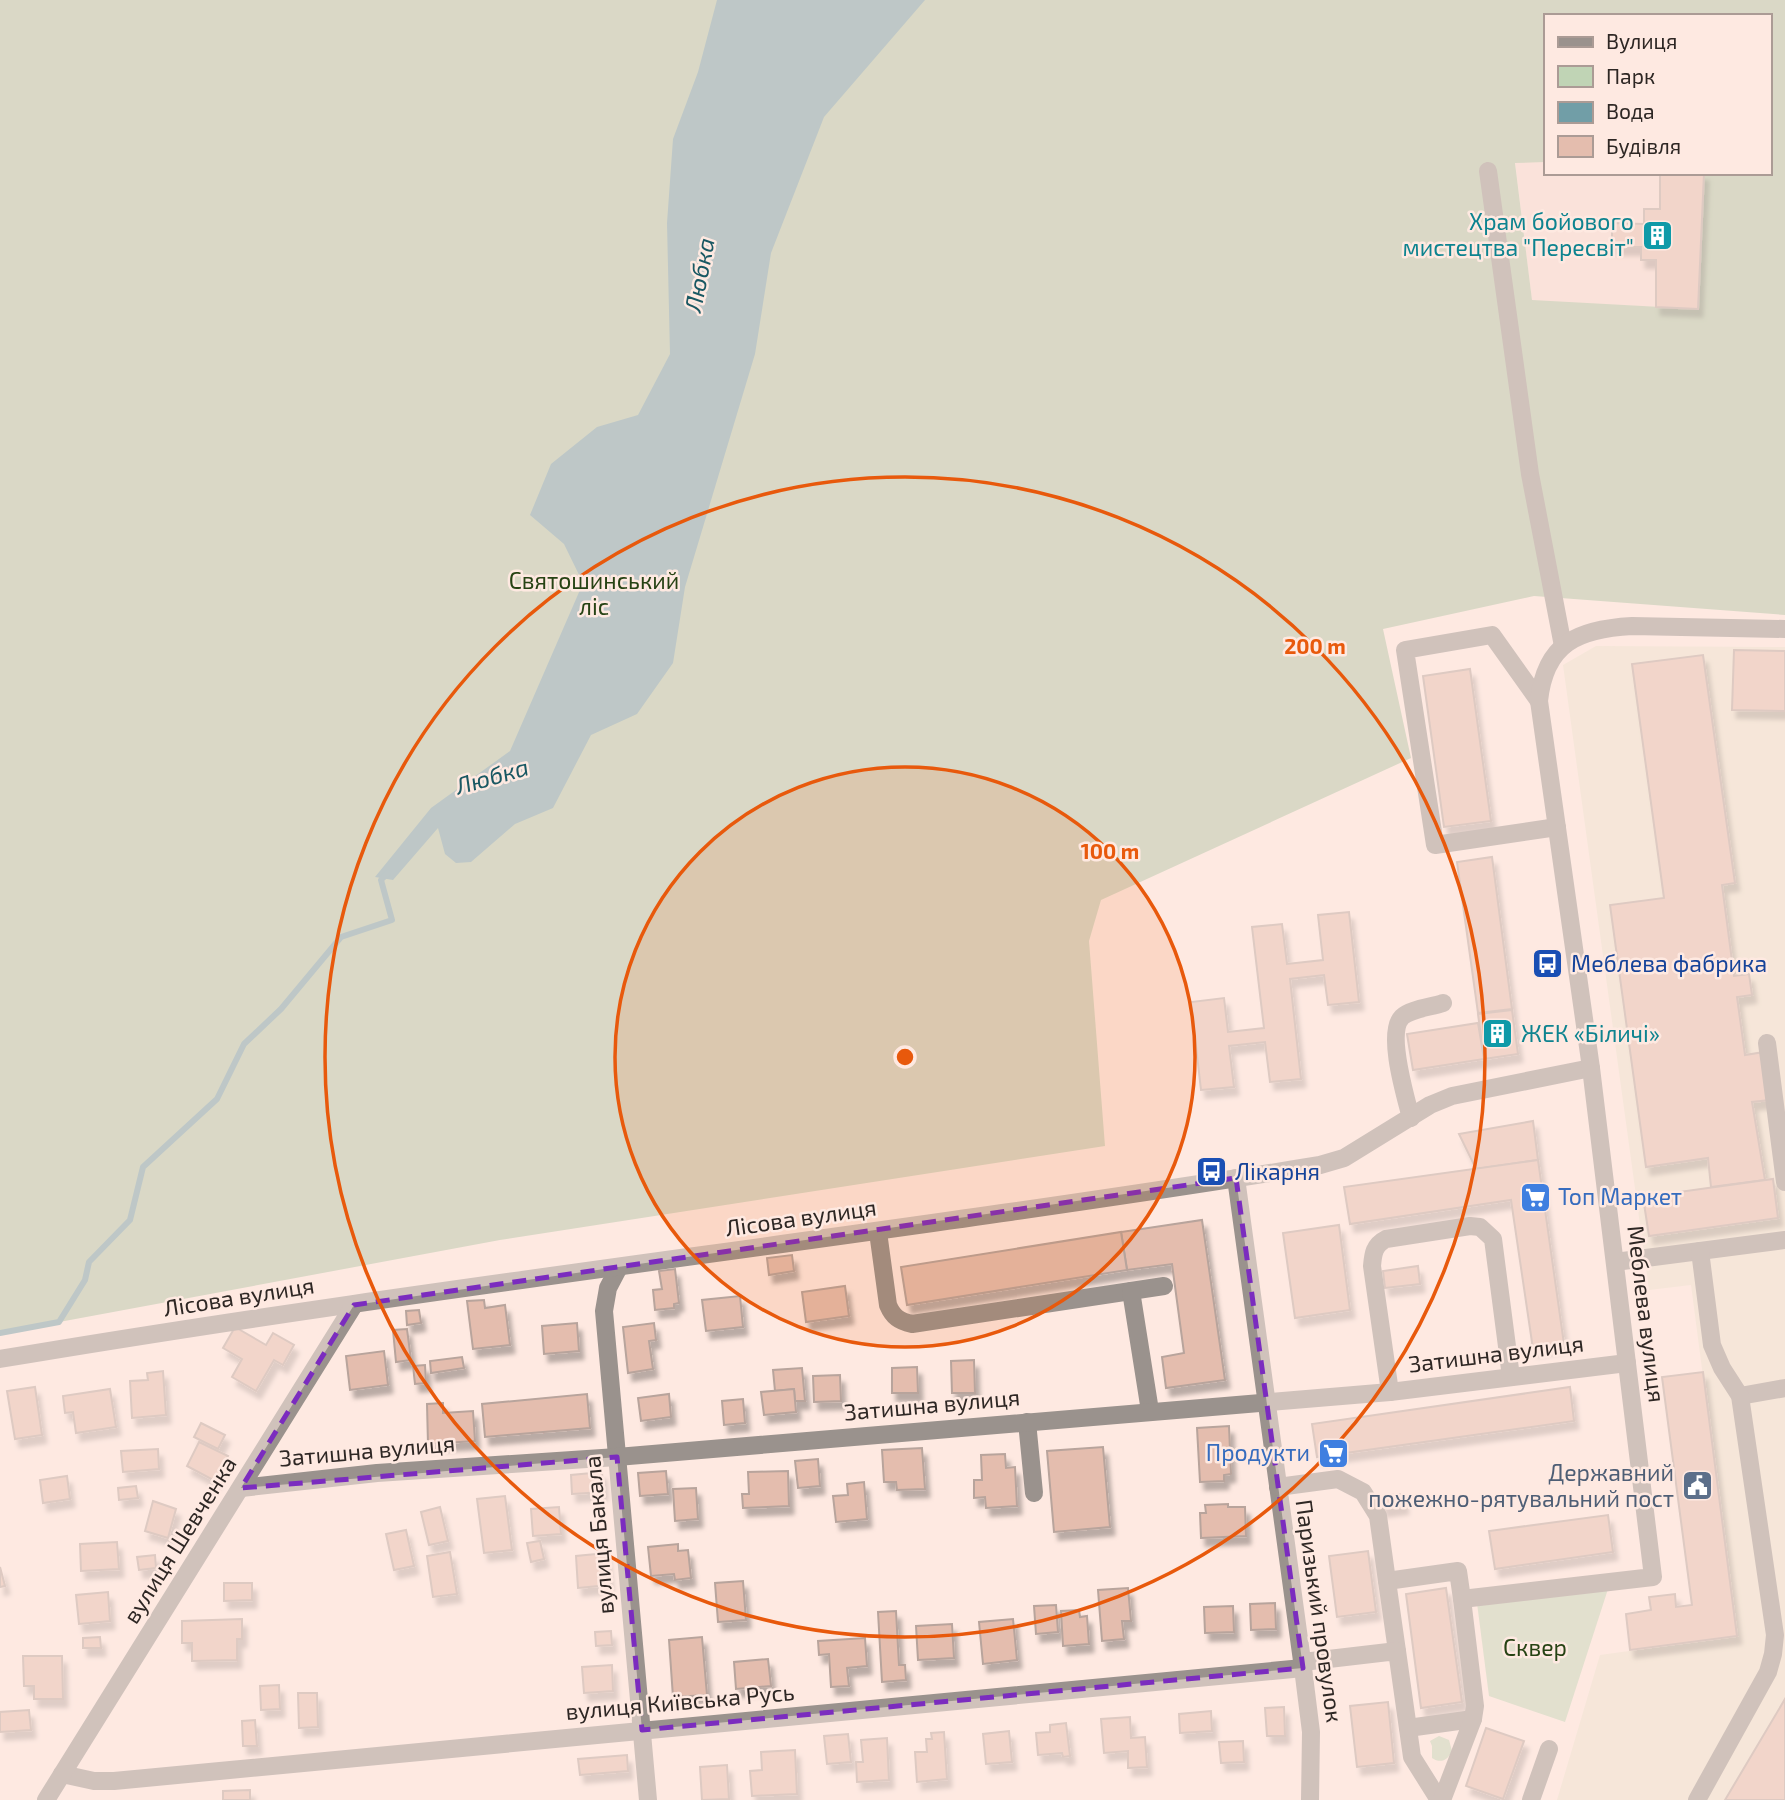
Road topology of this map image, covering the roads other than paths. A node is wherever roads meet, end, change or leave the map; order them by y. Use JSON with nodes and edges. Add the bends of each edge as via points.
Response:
{"nodes":[{"id":1,"x":1488,"y":171,"type":"dead end"},
{"id":2,"x":1785,"y":629,"type":"edge"},
{"id":3,"x":1563,"y":646,"type":"junction"},
{"id":4,"x":1539,"y":701,"type":"junction"},
{"id":5,"x":1557,"y":827,"type":"junction"},
{"id":6,"x":1443,"y":1003,"type":"dead end"},
{"id":7,"x":1767,"y":1043,"type":"dead end"},
{"id":8,"x":1591,"y":1068,"type":"junction"},
{"id":9,"x":1410,"y":1118,"type":"junction"},
{"id":10,"x":1237,"y":1178,"type":"junction"},
{"id":11,"x":1785,"y":1182,"type":"edge"},
{"id":12,"x":878,"y":1232,"type":"junction"},
{"id":13,"x":1785,"y":1240,"type":"edge"},
{"id":14,"x":1700,"y":1251,"type":"junction"},
{"id":15,"x":1615,"y":1262,"type":"junction"},
{"id":16,"x":619,"y":1267,"type":"junction"},
{"id":17,"x":1164,"y":1286,"type":"dead end"},
{"id":18,"x":1131,"y":1291,"type":"junction"},
{"id":19,"x":354,"y":1305,"type":"junction"},
{"id":20,"x":0,"y":1359,"type":"edge"},
{"id":21,"x":1627,"y":1363,"type":"junction"},
{"id":22,"x":1511,"y":1377,"type":"junction"},
{"id":23,"x":1785,"y":1388,"type":"edge"},
{"id":24,"x":1390,"y":1392,"type":"junction"},
{"id":25,"x":1740,"y":1396,"type":"junction"},
{"id":26,"x":1265,"y":1401,"type":"junction"},
{"id":27,"x":1150,"y":1411,"type":"junction"},
{"id":28,"x":1027,"y":1422,"type":"junction"},
{"id":29,"x":617,"y":1457,"type":"junction"},
{"id":30,"x":1278,"y":1487,"type":"junction"},
{"id":31,"x":241,"y":1488,"type":"junction"},
{"id":32,"x":1034,"y":1493,"type":"dead end"},
{"id":33,"x":1387,"y":1581,"type":"junction"},
{"id":34,"x":1462,"y":1599,"type":"junction"},
{"id":35,"x":1397,"y":1651,"type":"junction"},
{"id":36,"x":1303,"y":1665,"type":"junction"},
{"id":37,"x":1473,"y":1719,"type":"junction"},
{"id":38,"x":1408,"y":1728,"type":"junction"},
{"id":39,"x":642,"y":1730,"type":"junction"},
{"id":40,"x":1549,"y":1749,"type":"dead end"},
{"id":41,"x":62,"y":1773,"type":"junction"},
{"id":42,"x":46,"y":1800,"type":"edge"},
{"id":43,"x":648,"y":1800,"type":"edge"},
{"id":44,"x":1310,"y":1800,"type":"edge"},
{"id":45,"x":1441,"y":1800,"type":"edge"},
{"id":46,"x":1531,"y":1800,"type":"edge"},
{"id":47,"x":1697,"y":1800,"type":"edge"}],
"edges":[{"from":1,"to":3,"type":"street","via":[[1530,474]]},
{"from":2,"to":3,"type":"street","via":[[1620,627],[1583,635]]},
{"from":3,"to":4,"type":"street","name":"Меблева вулиця","via":[[1546,667]]},
{"from":4,"to":5,"type":"street","name":"Меблева вулиця"},
{"from":4,"to":5,"type":"street","via":[[1492,635],[1405,650],[1435,845]]},
{"from":5,"to":8,"type":"street","name":"Меблева вулиця"},
{"from":6,"to":9,"type":"street","via":[[1403,1016],[1397,1025],[1396,1050]]},
{"from":7,"to":11,"type":"street"},
{"from":8,"to":9,"type":"street","name":"Лісова вулиця","via":[[1452,1096]]},
{"from":8,"to":15,"type":"street","name":"Меблева вулиця"},
{"from":9,"to":10,"type":"street","name":"Лісова вулиця","via":[[1344,1158]]},
{"from":10,"to":12,"type":"street","name":"Лісова вулиця"},
{"from":10,"to":26,"type":"street","name":"Паризький провулок"},
{"from":12,"to":16,"type":"street","name":"Лісова вулиця"},
{"from":12,"to":18,"type":"street","via":[[888,1305],[900,1321],[912,1324]]},
{"from":13,"to":14,"type":"street"},
{"from":14,"to":15,"type":"street"},
{"from":14,"to":25,"type":"street","via":[[1713,1345]]},
{"from":15,"to":21,"type":"street","name":"Меблева вулиця"},
{"from":16,"to":19,"type":"street","name":"Лісова вулиця"},
{"from":16,"to":29,"type":"street","name":"вулиця Бакала","via":[[608,1288],[604,1311]]},
{"from":17,"to":18,"type":"street"},
{"from":18,"to":27,"type":"street"},
{"from":19,"to":20,"type":"street","name":"Лісова вулиця"},
{"from":19,"to":31,"type":"street","name":"вулиця Шевченка"},
{"from":21,"to":22,"type":"street","name":"Затишна вулиця"},
{"from":21,"to":34,"type":"street","name":"Меблева вулиця","via":[[1653,1577]]},
{"from":22,"to":24,"type":"street","name":"Затишна вулиця"},
{"from":22,"to":24,"type":"street","via":[[1493,1239],[1480,1227],[1470,1226],[1378,1243],[1371,1266]]},
{"from":23,"to":25,"type":"street"},
{"from":24,"to":26,"type":"street","name":"Затишна вулиця"},
{"from":25,"to":47,"type":"street","via":[[1775,1635],[1768,1672]]},
{"from":26,"to":27,"type":"street","name":"Затишна вулиця"},
{"from":26,"to":30,"type":"street","name":"Паризький провулок"},
{"from":27,"to":28,"type":"street","name":"Затишна вулиця"},
{"from":28,"to":29,"type":"street","name":"Затишна вулиця"},
{"from":28,"to":32,"type":"street"},
{"from":29,"to":31,"type":"street","name":"Затишна вулиця","via":[[377,1473]]},
{"from":29,"to":39,"type":"street","name":"вулиця Бакала"},
{"from":30,"to":33,"type":"street","via":[[1338,1479],[1363,1492],[1378,1516]]},
{"from":30,"to":36,"type":"street","name":"Паризький провулок"},
{"from":31,"to":41,"type":"street","name":"вулиця Шевченка"},
{"from":33,"to":34,"type":"street","via":[[1458,1571]]},
{"from":33,"to":35,"type":"street"},
{"from":34,"to":37,"type":"street","via":[[1475,1692]]},
{"from":35,"to":36,"type":"street","name":"вулиця Київська Русь"},
{"from":35,"to":38,"type":"street"},
{"from":36,"to":39,"type":"street","name":"вулиця Київська Русь"},
{"from":36,"to":44,"type":"street","name":"Паризький провулок","via":[[1311,1732]]},
{"from":37,"to":38,"type":"street"},
{"from":37,"to":45,"type":"street"},
{"from":38,"to":45,"type":"street","via":[[1412,1757]]},
{"from":39,"to":41,"type":"street","name":"вулиця Київська Русь","via":[[114,1782]]},
{"from":39,"to":43,"type":"street","name":"вулиця Бакала"},
{"from":40,"to":46,"type":"street"},
{"from":41,"to":42,"type":"street","name":"вулиця Шевченка"}]}
